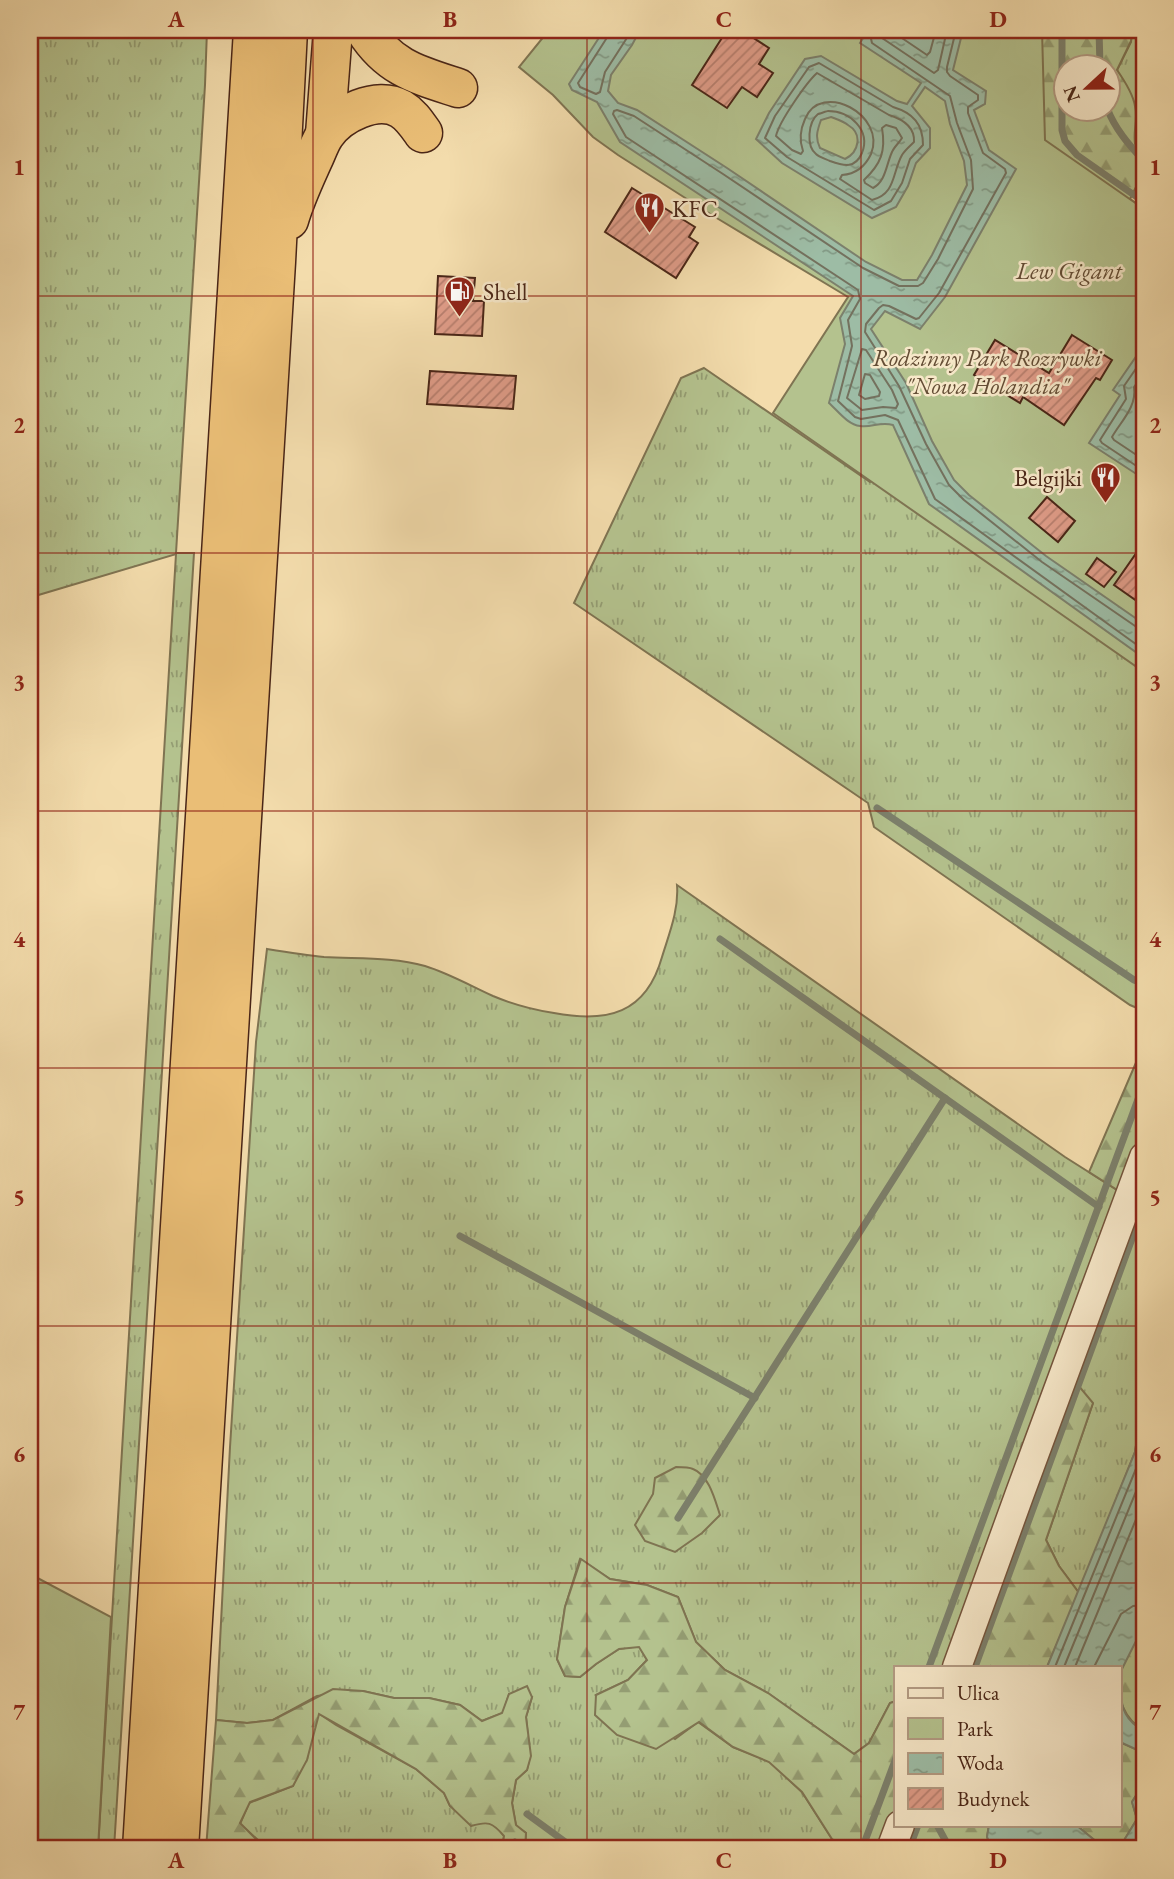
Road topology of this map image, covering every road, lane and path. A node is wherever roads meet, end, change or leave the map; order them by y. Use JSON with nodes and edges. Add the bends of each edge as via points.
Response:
{"nodes":[{"id":1,"x":253,"y":30,"type":"edge"},
{"id":2,"x":288,"y":30,"type":"edge"},
{"id":3,"x":333,"y":30,"type":"edge"},
{"id":4,"x":365,"y":30,"type":"edge"},
{"id":5,"x":458,"y":88,"type":"dead end"},
{"id":6,"x":423,"y":132,"type":"dead end"},
{"id":7,"x":325,"y":134,"type":"junction"},
{"id":8,"x":276,"y":262,"type":"junction"},
{"id":9,"x":1144,"y":1157,"type":"edge"},
{"id":10,"x":957,"y":1666,"type":"edge"},
{"id":11,"x":900,"y":1826,"type":"edge"},
{"id":12,"x":142,"y":1849,"type":"edge"},
{"id":13,"x":179,"y":1849,"type":"edge"},
{"id":14,"x":891,"y":1849,"type":"edge"}],
"edges":[{"from":1,"to":12,"type":"highway"},
{"from":2,"to":8,"type":"highway"},
{"from":3,"to":7,"type":"highway"},
{"from":4,"to":5,"type":"highway","via":[[412,74]]},
{"from":6,"to":7,"type":"highway","via":[[398,107],[383,104],[345,116]]},
{"from":7,"to":8,"type":"highway","via":[[296,195]]},
{"from":8,"to":13,"type":"highway"},
{"from":9,"to":10,"type":"street"},
{"from":11,"to":14,"type":"street"}]}
